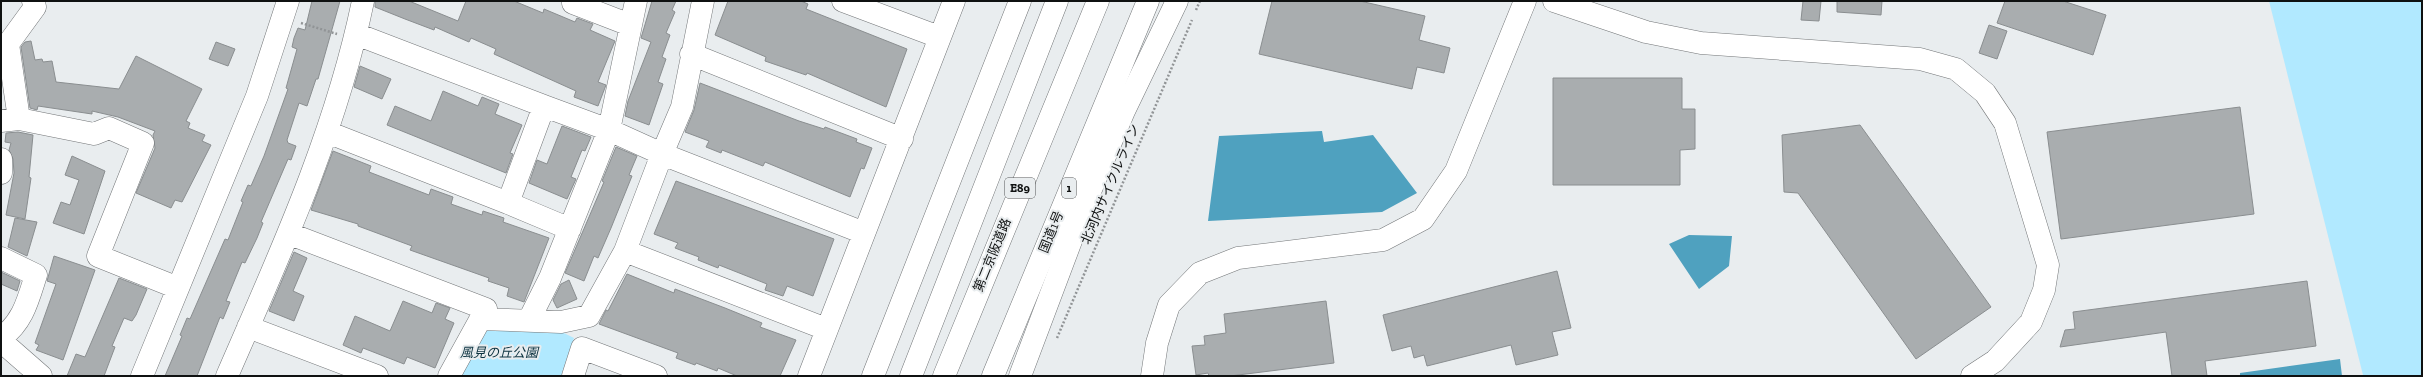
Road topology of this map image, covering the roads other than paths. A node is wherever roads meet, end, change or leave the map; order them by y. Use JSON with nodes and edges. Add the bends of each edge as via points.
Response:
{"nodes":[{"id":1,"x":33,"y":1,"type":"edge"},
{"id":2,"x":363,"y":1,"type":"edge"},
{"id":3,"x":636,"y":1,"type":"edge"},
{"id":4,"x":703,"y":1,"type":"edge"},
{"id":5,"x":842,"y":1,"type":"edge"},
{"id":6,"x":954,"y":1,"type":"edge"},
{"id":7,"x":1020,"y":1,"type":"edge"},
{"id":8,"x":1057,"y":1,"type":"edge"},
{"id":9,"x":1098,"y":1,"type":"edge"},
{"id":10,"x":1148,"y":1,"type":"edge"},
{"id":11,"x":1177,"y":1,"type":"edge"},
{"id":12,"x":1524,"y":1,"type":"edge"},
{"id":13,"x":1554,"y":1,"type":"edge"},
{"id":14,"x":572,"y":2,"type":"edge"},
{"id":15,"x":285,"y":9,"type":"edge"},
{"id":16,"x":630,"y":24,"type":"junction"},
{"id":17,"x":355,"y":36,"type":"junction"},
{"id":18,"x":939,"y":37,"type":"junction"},
{"id":19,"x":691,"y":54,"type":"junction"},
{"id":20,"x":544,"y":106,"type":"junction"},
{"id":21,"x":10,"y":120,"type":"edge"},
{"id":22,"x":609,"y":130,"type":"junction"},
{"id":23,"x":327,"y":132,"type":"junction"},
{"id":24,"x":902,"y":139,"type":"junction"},
{"id":25,"x":662,"y":154,"type":"junction"},
{"id":26,"x":1,"y":159,"type":"edge"},
{"id":27,"x":1,"y":173,"type":"edge"},
{"id":28,"x":508,"y":204,"type":"junction"},
{"id":29,"x":570,"y":229,"type":"junction"},
{"id":30,"x":864,"y":233,"type":"junction"},
{"id":31,"x":290,"y":234,"type":"junction"},
{"id":32,"x":625,"y":251,"type":"junction"},
{"id":33,"x":1,"y":258,"type":"edge"},
{"id":34,"x":178,"y":288,"type":"junction"},
{"id":35,"x":480,"y":319,"type":"junction"},
{"id":36,"x":528,"y":320,"type":"junction"},
{"id":37,"x":248,"y":327,"type":"junction"},
{"id":38,"x":826,"y":329,"type":"junction"},
{"id":39,"x":1,"y":338,"type":"edge"},
{"id":40,"x":1,"y":341,"type":"edge"},
{"id":41,"x":41,"y":376,"type":"edge"},
{"id":42,"x":142,"y":376,"type":"edge"},
{"id":43,"x":227,"y":376,"type":"edge"},
{"id":44,"x":377,"y":376,"type":"edge"},
{"id":45,"x":449,"y":376,"type":"edge"},
{"id":46,"x":573,"y":376,"type":"edge"},
{"id":47,"x":656,"y":376,"type":"edge"},
{"id":48,"x":809,"y":376,"type":"edge"},
{"id":49,"x":873,"y":376,"type":"edge"},
{"id":50,"x":911,"y":376,"type":"edge"},
{"id":51,"x":944,"y":376,"type":"edge"},
{"id":52,"x":993,"y":376,"type":"edge"},
{"id":53,"x":1020,"y":376,"type":"edge"},
{"id":54,"x":1152,"y":376,"type":"edge"},
{"id":55,"x":1972,"y":376,"type":"edge"}],
"edges":[{"from":1,"to":21,"type":"main road","via":[[35,7],[8,44]]},
{"from":2,"to":17,"type":"main road"},
{"from":3,"to":16,"type":"main road"},
{"from":4,"to":19,"type":"main road"},
{"from":5,"to":18,"type":"main road"},
{"from":6,"to":18,"type":"main road"},
{"from":7,"to":49,"type":"main road"},
{"from":8,"to":50,"type":"main road","number":"E89"},
{"from":9,"to":51,"type":"main road","name":"第二京阪道路","number":"E89"},
{"from":10,"to":52,"type":"main road","name":"国道1号","number":"1"},
{"from":11,"to":53,"type":"main road","via":[[1112,139]]},
{"from":12,"to":54,"type":"main road","via":[[1456,171],[1423,219],[1383,240],[1238,258],[1200,273],[1169,305],[1157,343]]},
{"from":13,"to":55,"type":"main road","via":[[1646,32],[1701,43],[1920,59],[1956,69],[1985,93],[2005,123],[2048,265],[2044,290],[2031,322],[1995,361]]},
{"from":14,"to":16,"type":"main road"},
{"from":15,"to":34,"type":"main road","via":[[257,96]]},
{"from":16,"to":22,"type":"main road"},
{"from":17,"to":20,"type":"main road"},
{"from":17,"to":23,"type":"main road"},
{"from":18,"to":24,"type":"main road"},
{"from":19,"to":24,"type":"main road"},
{"from":19,"to":25,"type":"main road","via":[[682,107]]},
{"from":20,"to":22,"type":"main road"},
{"from":20,"to":28,"type":"main road"},
{"from":21,"to":34,"type":"main road","via":[[94,134],[109,128],[143,143],[98,256]]},
{"from":22,"to":25,"type":"main road"},
{"from":22,"to":29,"type":"main road"},
{"from":23,"to":28,"type":"main road"},
{"from":23,"to":31,"type":"main road"},
{"from":24,"to":30,"type":"main road"},
{"from":25,"to":30,"type":"main road"},
{"from":25,"to":32,"type":"main road"},
{"from":26,"to":27,"type":"main road"},
{"from":28,"to":29,"type":"main road"},
{"from":29,"to":36,"type":"main road","via":[[550,278]]},
{"from":30,"to":38,"type":"main road"},
{"from":31,"to":35,"type":"main road","via":[[486,310]]},
{"from":31,"to":37,"type":"main road"},
{"from":32,"to":36,"type":"main road","via":[[589,316],[561,322]]},
{"from":32,"to":38,"type":"main road"},
{"from":33,"to":39,"type":"main road","via":[[36,275],[23,313],[11,330]]},
{"from":34,"to":42,"type":"main road"},
{"from":35,"to":36,"type":"main road"},
{"from":35,"to":45,"type":"main road"},
{"from":37,"to":43,"type":"main road"},
{"from":37,"to":44,"type":"main road"},
{"from":38,"to":48,"type":"main road"},
{"from":40,"to":41,"type":"main road"},
{"from":46,"to":47,"type":"main road","via":[[582,348]]}]}
